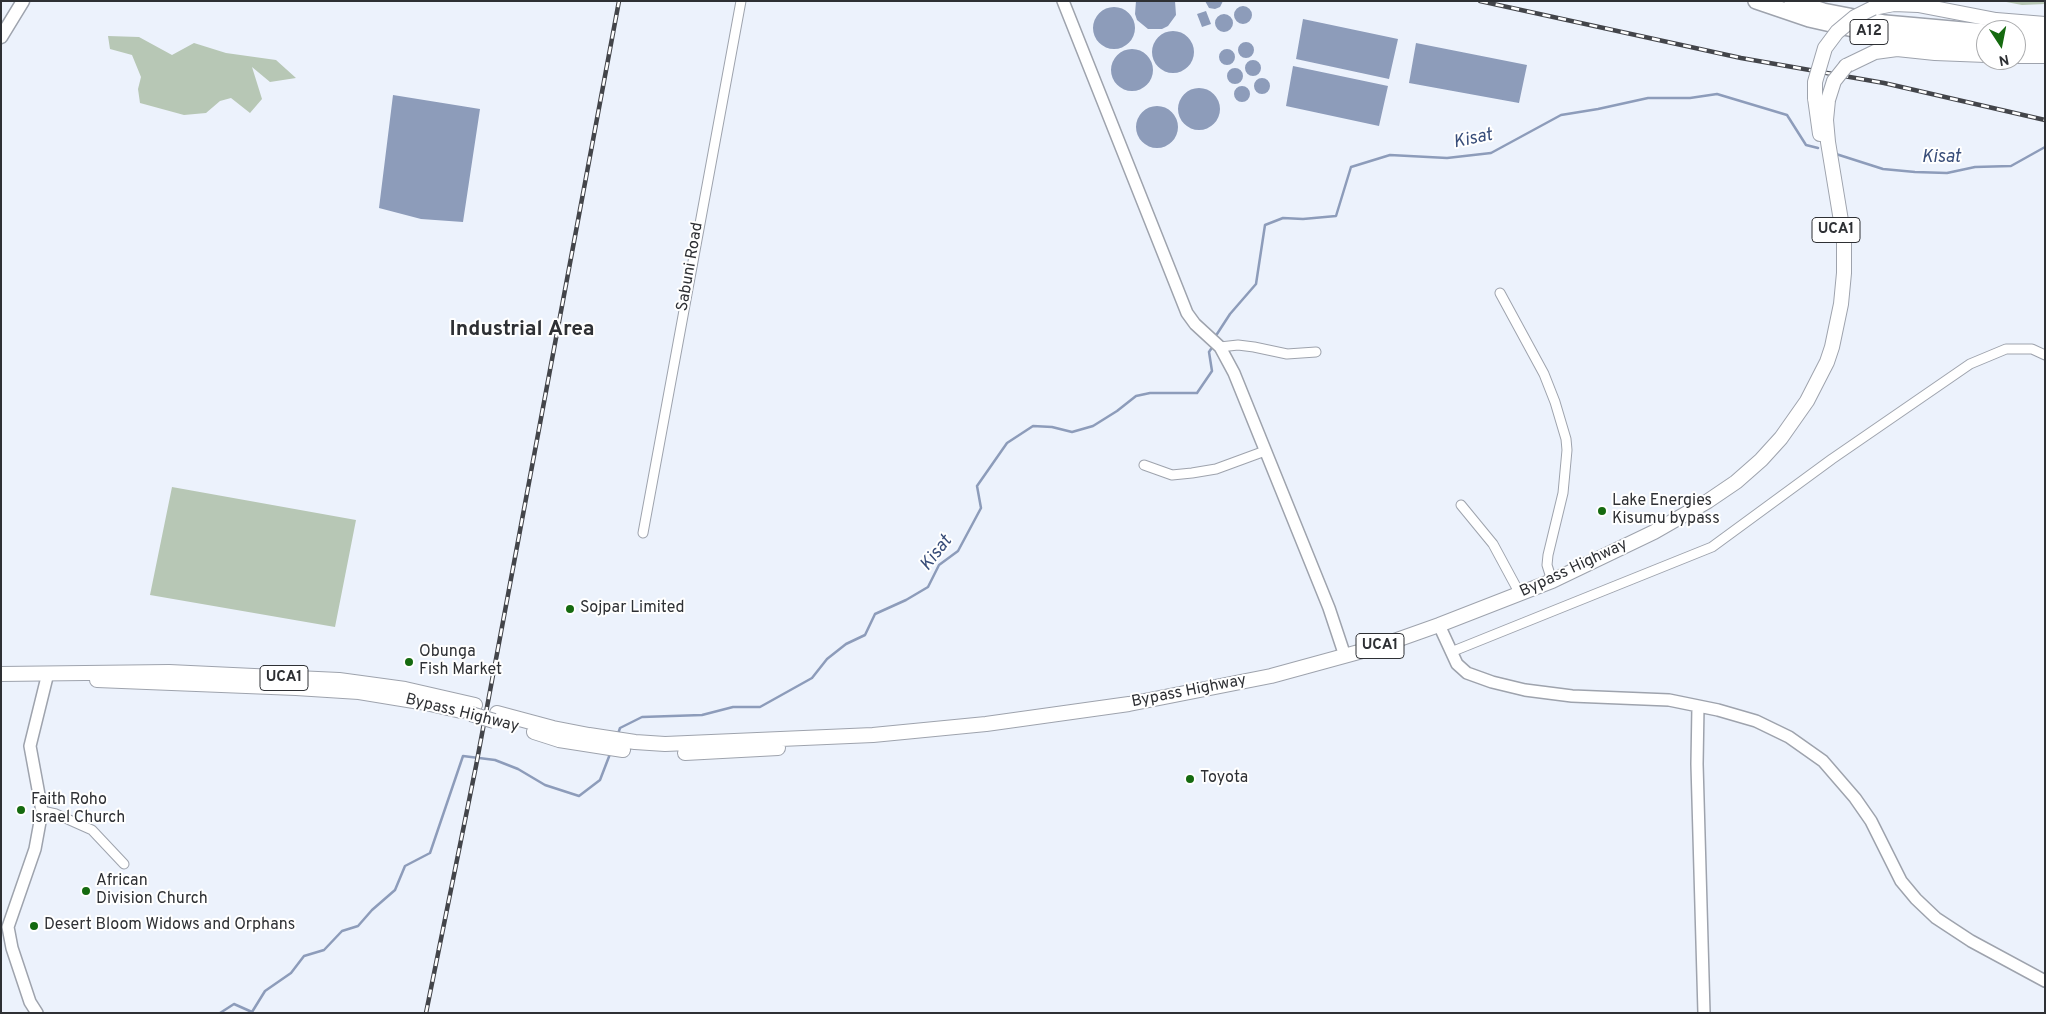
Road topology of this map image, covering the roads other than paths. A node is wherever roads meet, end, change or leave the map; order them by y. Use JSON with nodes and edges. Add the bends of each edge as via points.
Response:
{"nodes":[{"id":1,"x":24,"y":1,"type":"edge"},
{"id":2,"x":740,"y":1,"type":"edge"},
{"id":3,"x":1063,"y":1,"type":"edge"},
{"id":4,"x":1756,"y":1,"type":"edge"},
{"id":5,"x":1792,"y":1,"type":"edge"},
{"id":6,"x":2045,"y":24,"type":"edge"},
{"id":7,"x":1976,"y":31,"type":"edge"},
{"id":8,"x":2026,"y":34,"type":"edge"},
{"id":9,"x":2045,"y":35,"type":"edge"},
{"id":10,"x":1,"y":37,"type":"edge"},
{"id":11,"x":1976,"y":45,"type":"edge"},
{"id":12,"x":2026,"y":47,"type":"edge"},
{"id":13,"x":2045,"y":48,"type":"edge"},
{"id":14,"x":1976,"y":55,"type":"edge"},
{"id":15,"x":2026,"y":56,"type":"edge"},
{"id":16,"x":2045,"y":56,"type":"edge"},
{"id":17,"x":1500,"y":293,"type":"dead end"},
{"id":18,"x":1220,"y":347,"type":"junction"},
{"id":19,"x":1316,"y":352,"type":"dead end"},
{"id":20,"x":2045,"y":355,"type":"edge"},
{"id":21,"x":1823,"y":362,"type":"junction"},
{"id":22,"x":1264,"y":451,"type":"junction"},
{"id":23,"x":1144,"y":465,"type":"dead end"},
{"id":24,"x":1461,"y":505,"type":"dead end"},
{"id":25,"x":643,"y":533,"type":"dead end"},
{"id":26,"x":1552,"y":581,"type":"junction"},
{"id":27,"x":1520,"y":594,"type":"junction"},
{"id":28,"x":1439,"y":625,"type":"junction"},
{"id":29,"x":1451,"y":652,"type":"junction"},
{"id":30,"x":1345,"y":656,"type":"junction"},
{"id":31,"x":48,"y":673,"type":"junction"},
{"id":32,"x":1,"y":674,"type":"edge"},
{"id":33,"x":1698,"y":706,"type":"junction"},
{"id":34,"x":42,"y":811,"type":"junction"},
{"id":35,"x":124,"y":864,"type":"dead end"},
{"id":36,"x":2045,"y":982,"type":"edge"},
{"id":37,"x":36,"y":1013,"type":"edge"},
{"id":38,"x":1704,"y":1013,"type":"edge"}],
"edges":[{"from":1,"to":10,"type":"main road"},
{"from":2,"to":25,"type":"street","name":"Sabuni Road"},
{"from":3,"to":18,"type":"street","via":[[1187,313]]},
{"from":4,"to":11,"type":"highway","number":"A12","via":[[1809,19],[1862,31]]},
{"from":5,"to":7,"type":"highway","number":"A12","via":[[1823,11],[1885,23]]},
{"from":6,"to":21,"type":"main road","number":"UCA1","bridge":true,"via":[[1894,4],[1872,8],[1855,17],[1837,32],[1825,48],[1815,82],[1815,98],[1836,224],[1837,256]]},
{"from":8,"to":9,"type":"highway"},
{"from":12,"to":13,"type":"highway"},
{"from":14,"to":21,"type":"main road","number":"UCA1","bridge":true,"via":[[1896,49],[1875,52],[1846,66],[1834,81],[1826,120],[1844,239],[1844,273],[1837,327]]},
{"from":15,"to":16,"type":"main road"},
{"from":17,"to":26,"type":"street","via":[[1544,374],[1566,439],[1563,493],[1547,565]]},
{"from":18,"to":19,"type":"street","via":[[1238,345],[1287,354]]},
{"from":18,"to":22,"type":"street","via":[[1234,373]]},
{"from":20,"to":29,"type":"street","name":"Bypass Highway","via":[[2032,349],[2006,349],[1970,364],[1712,547]]},
{"from":21,"to":26,"type":"main road","name":"Bypass Highway","number":"UCA1","via":[[1813,388],[1782,438],[1736,482],[1654,532]]},
{"from":22,"to":23,"type":"street","via":[[1192,474],[1172,475]]},
{"from":22,"to":30,"type":"street","via":[[1329,608]]},
{"from":24,"to":27,"type":"street","via":[[1493,544]]},
{"from":26,"to":27,"type":"main road","name":"Bypass Highway","number":"UCA1"},
{"from":27,"to":28,"type":"main road","name":"Bypass Highway","number":"UCA1"},
{"from":28,"to":29,"type":"street"},
{"from":28,"to":30,"type":"main road","name":"Bypass Highway","number":"UCA1"},
{"from":29,"to":33,"type":"street","via":[[1467,673],[1525,690],[1572,696],[1669,700]]},
{"from":30,"to":31,"type":"main road","name":"Bypass Highway","number":"UCA1","bridge":true,"via":[[1271,676],[1129,704],[784,748],[674,753],[633,751],[559,740],[473,709],[359,692],[107,681]]},
{"from":31,"to":32,"type":"main road","name":"Bypass Highway","number":"UCA1"},
{"from":31,"to":34,"type":"street","via":[[30,746]]},
{"from":33,"to":36,"type":"street","via":[[1756,721],[1789,737],[1823,761],[1871,821],[1901,881],[1916,899],[1936,918],[1971,941]]},
{"from":33,"to":38,"type":"street"},
{"from":34,"to":35,"type":"street","via":[[92,830]]},
{"from":34,"to":37,"type":"street","via":[[35,849],[8,927],[15,957]]}]}
